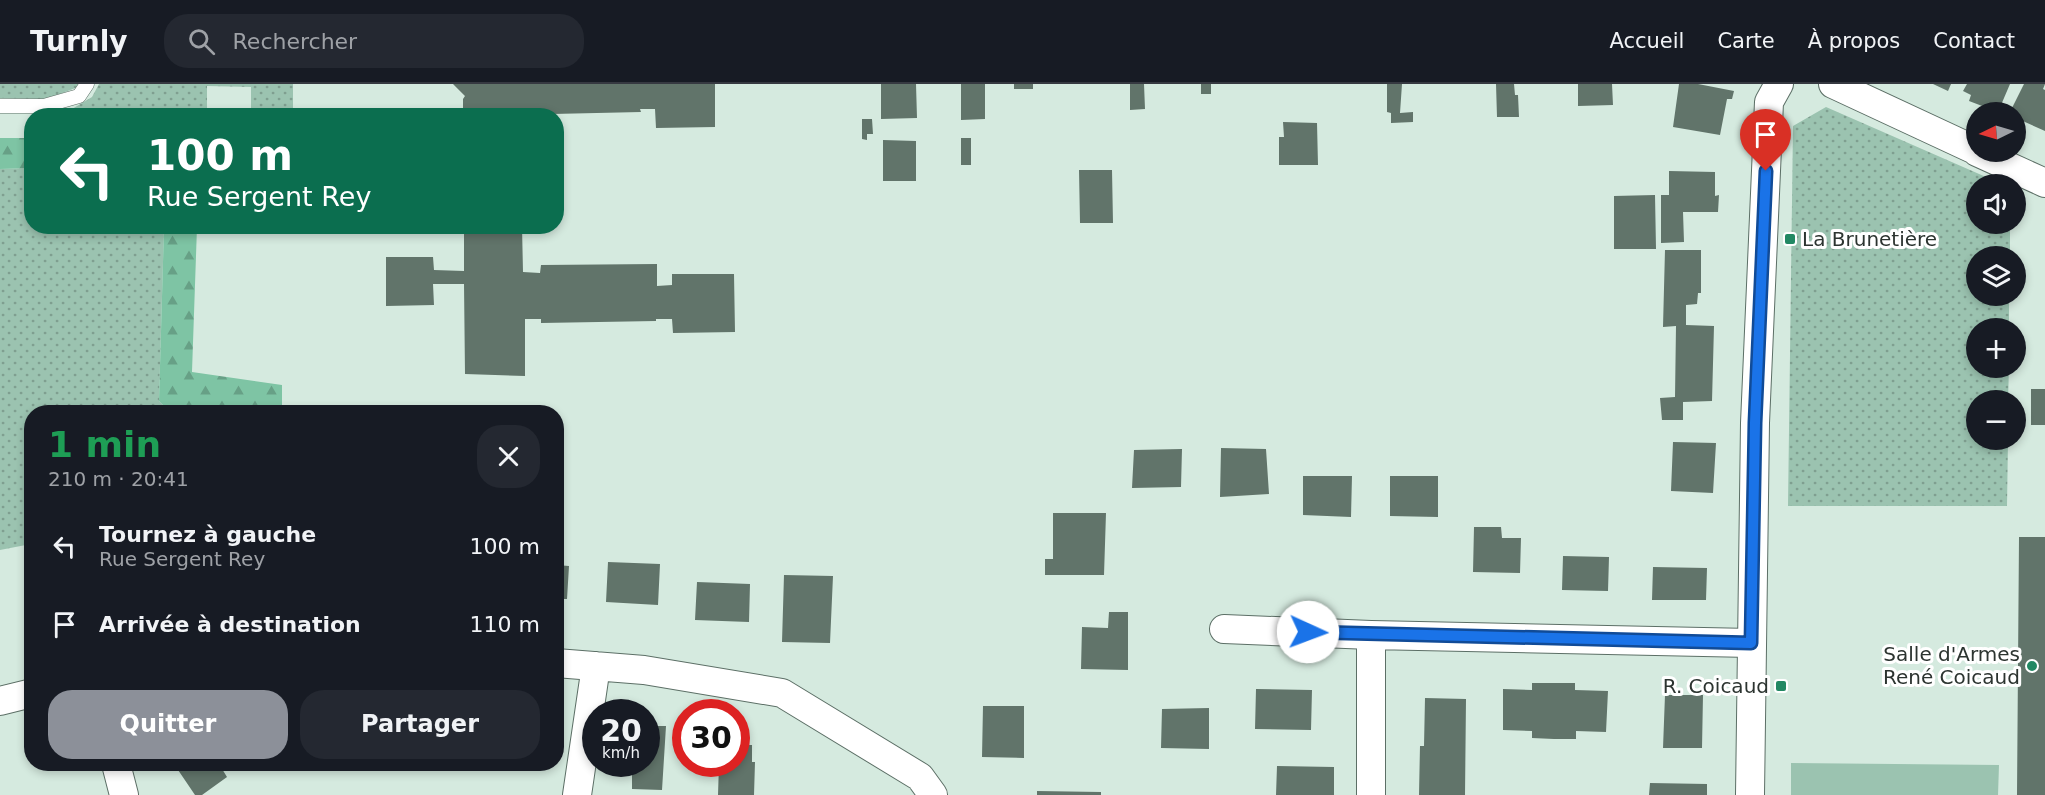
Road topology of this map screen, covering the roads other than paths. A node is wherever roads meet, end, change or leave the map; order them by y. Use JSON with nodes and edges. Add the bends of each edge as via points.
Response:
{"nodes":[{"id":1,"x":87,"y":84,"type":"edge"},
{"id":2,"x":1779,"y":84,"type":"edge"},
{"id":3,"x":1833,"y":84,"type":"edge"},
{"id":4,"x":0,"y":106,"type":"edge"},
{"id":5,"x":1966,"y":146,"type":"edge"},
{"id":6,"x":2000,"y":162,"type":"edge"},
{"id":7,"x":2045,"y":183,"type":"edge"},
{"id":8,"x":1224,"y":629,"type":"dead end"},
{"id":9,"x":1371,"y":635,"type":"junction"},
{"id":10,"x":1751,"y":643,"type":"junction"},
{"id":11,"x":564,"y":664,"type":"edge"},
{"id":12,"x":596,"y":666,"type":"junction"},
{"id":13,"x":24,"y":695,"type":"edge"},
{"id":14,"x":0,"y":701,"type":"edge"},
{"id":15,"x":118,"y":771,"type":"edge"},
{"id":16,"x":124,"y":795,"type":"edge"},
{"id":17,"x":577,"y":795,"type":"edge"},
{"id":18,"x":933,"y":795,"type":"edge"},
{"id":19,"x":1371,"y":795,"type":"edge"},
{"id":20,"x":1750,"y":795,"type":"edge"}],
"edges":[{"from":1,"to":4,"type":"lane","via":[[79,96],[44,106]]},
{"from":2,"to":10,"type":"street","via":[[1769,102]]},
{"from":3,"to":5,"type":"street"},
{"from":6,"to":7,"type":"street"},
{"from":8,"to":9,"type":"street"},
{"from":9,"to":10,"type":"street"},
{"from":9,"to":19,"type":"street"},
{"from":10,"to":20,"type":"street"},
{"from":11,"to":12,"type":"street"},
{"from":12,"to":17,"type":"street"},
{"from":12,"to":18,"type":"street","via":[[782,693],[920,777]]},
{"from":13,"to":14,"type":"street"},
{"from":15,"to":16,"type":"street"}]}
